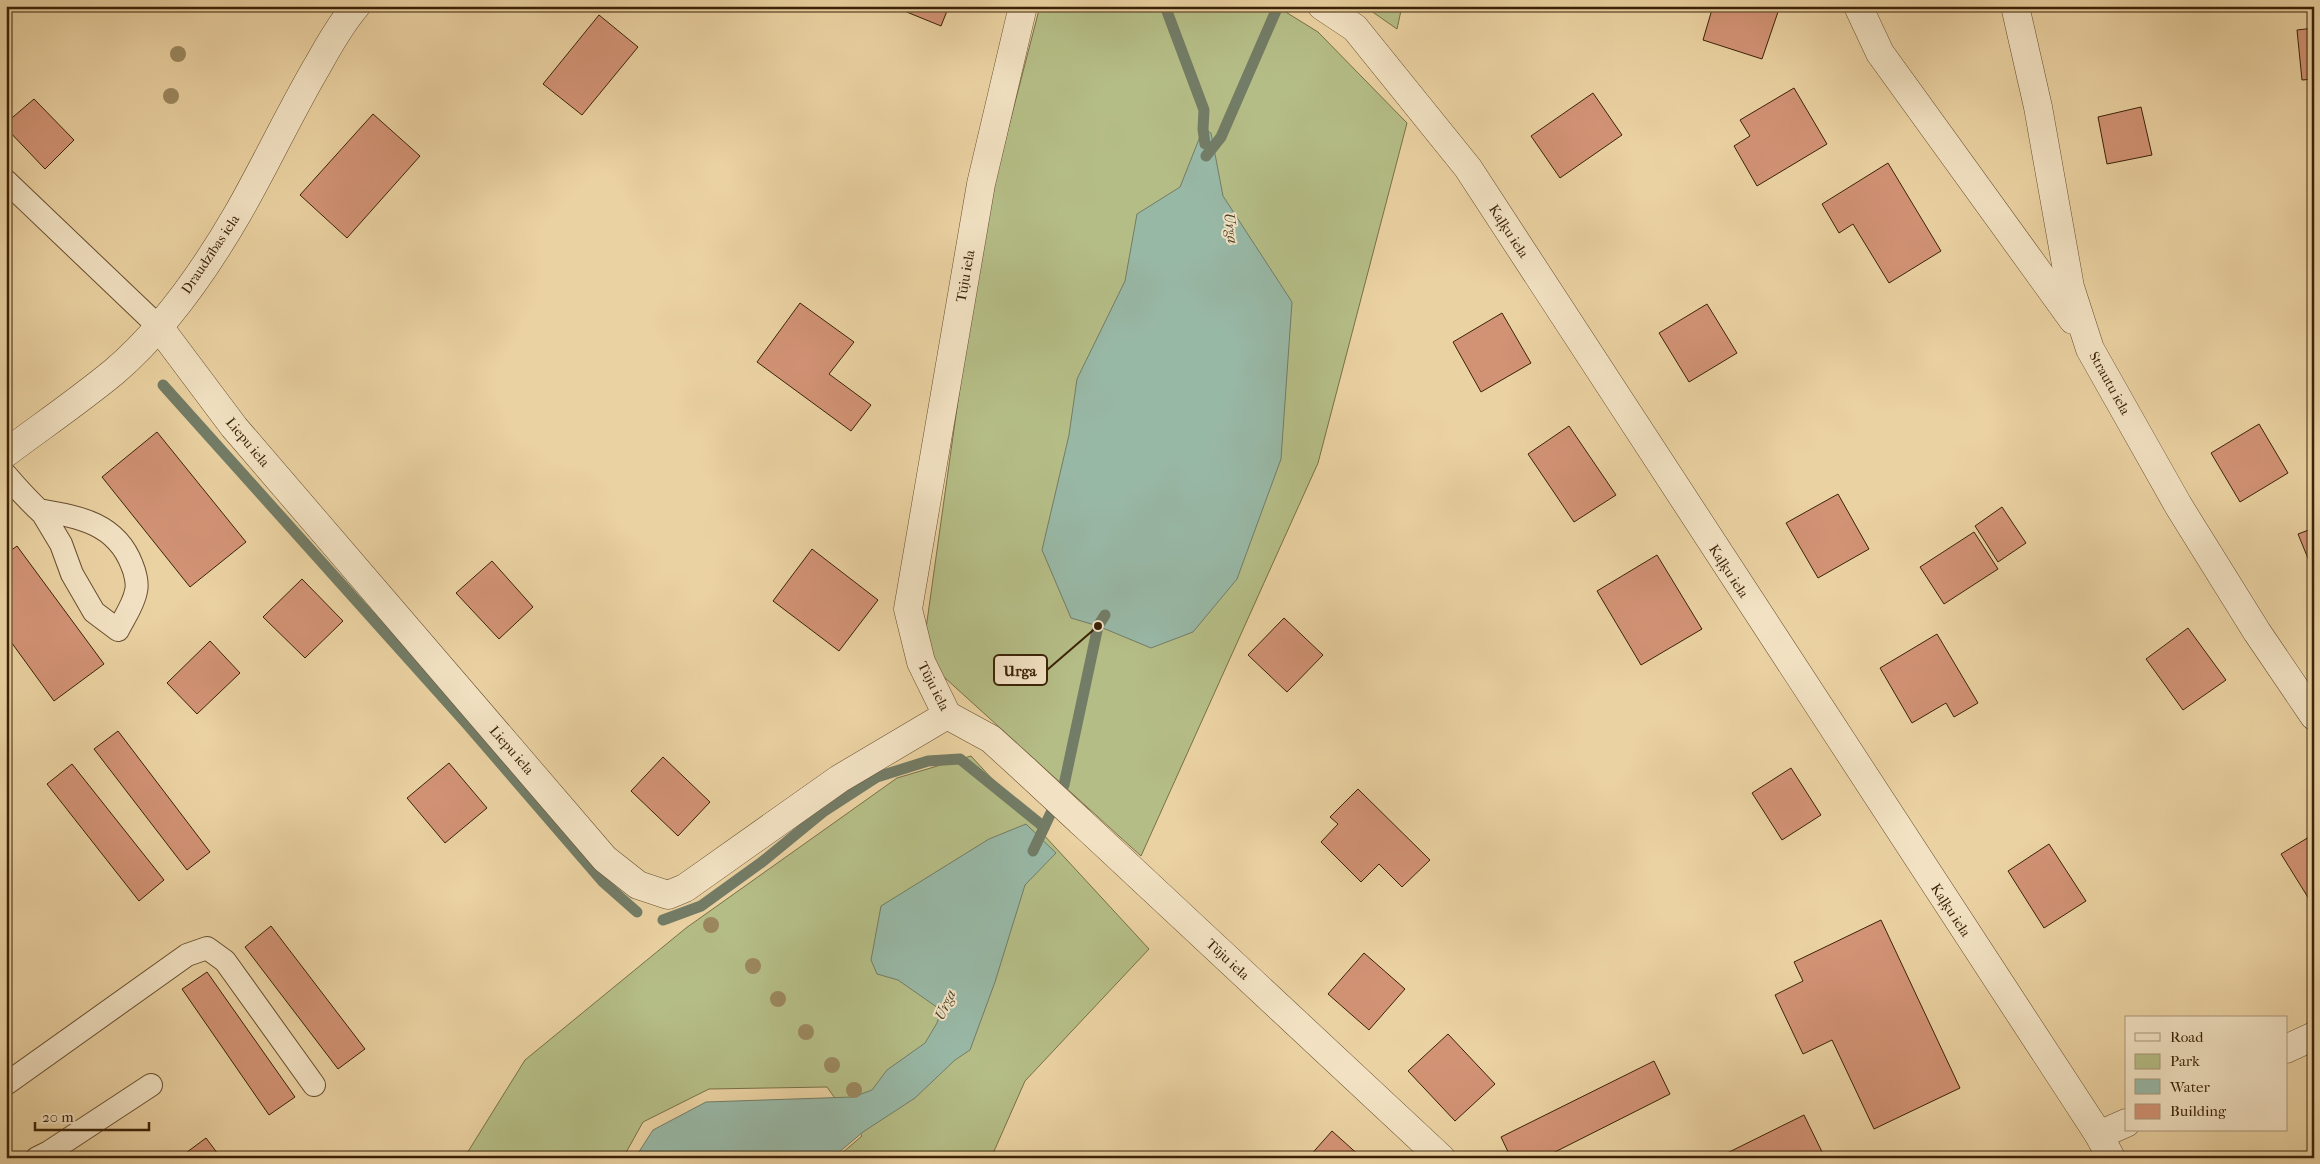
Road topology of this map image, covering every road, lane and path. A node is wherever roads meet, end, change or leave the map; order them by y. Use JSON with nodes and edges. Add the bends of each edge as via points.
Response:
{"nodes":[{"id":1,"x":356,"y":6,"type":"edge"},
{"id":2,"x":1023,"y":6,"type":"edge"},
{"id":3,"x":1322,"y":6,"type":"edge"},
{"id":4,"x":1858,"y":6,"type":"edge"},
{"id":5,"x":2016,"y":6,"type":"edge"},
{"id":6,"x":6,"y":181,"type":"edge"},
{"id":7,"x":159,"y":327,"type":"junction"},
{"id":8,"x":2087,"y":338,"type":"junction"},
{"id":9,"x":6,"y":453,"type":"edge"},
{"id":10,"x":6,"y":475,"type":"edge"},
{"id":11,"x":39,"y":510,"type":"junction"},
{"id":12,"x":947,"y":715,"type":"junction"},
{"id":13,"x":2314,"y":716,"type":"edge"},
{"id":14,"x":2314,"y":1036,"type":"edge"},
{"id":15,"x":2288,"y":1048,"type":"edge"},
{"id":16,"x":6,"y":1084,"type":"edge"},
{"id":17,"x":151,"y":1085,"type":"dead end"},
{"id":18,"x":314,"y":1085,"type":"dead end"},
{"id":19,"x":2125,"y":1124,"type":"edge"},
{"id":20,"x":2105,"y":1146,"type":"edge"},
{"id":21,"x":37,"y":1158,"type":"edge"},
{"id":22,"x":1441,"y":1158,"type":"edge"}],
"edges":[{"from":1,"to":7,"type":"street","name":"Draudzības iela","via":[[295,102],[237,215]]},
{"from":2,"to":12,"type":"street","name":"Tūju iela","via":[[982,184],[908,609],[921,662]]},
{"from":3,"to":20,"type":"street","name":"Kaļķu iela","via":[[1354,28],[1468,168]]},
{"from":4,"to":8,"type":"street","via":[[1880,53]]},
{"from":5,"to":8,"type":"street","name":"Strautu iela","via":[[2038,106],[2070,287]]},
{"from":6,"to":7,"type":"lane"},
{"from":7,"to":9,"type":"street","name":"Draudzības iela","via":[[116,370]]},
{"from":7,"to":12,"type":"street","name":"Liepu iela","via":[[240,435],[605,859],[638,885],[668,895],[685,888],[840,779]]},
{"from":8,"to":13,"type":"street","name":"Strautu iela","via":[[2090,349],[2178,505]]},
{"from":10,"to":11,"type":"lane"},
{"from":11,"to":11,"type":"lane","via":[[61,544],[72,574],[94,612],[118,630],[136,591],[134,569],[126,548],[106,531],[73,516]]},
{"from":12,"to":22,"type":"street","name":"Tūju iela","via":[[991,739]]},
{"from":14,"to":15,"type":"street"},
{"from":16,"to":18,"type":"lane","via":[[187,955],[207,948],[225,961]]},
{"from":17,"to":21,"type":"lane"},
{"from":19,"to":20,"type":"street"}]}
